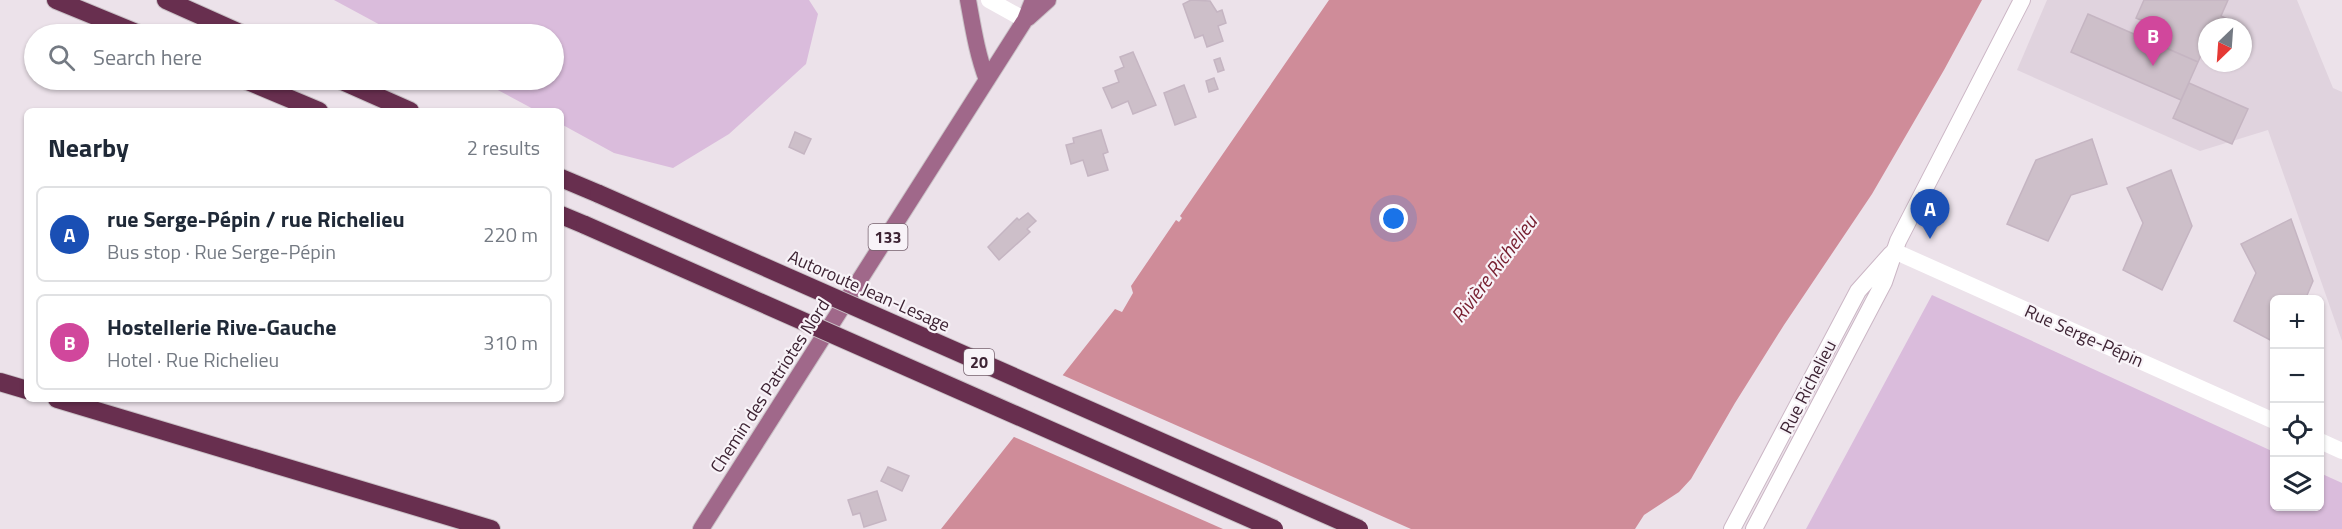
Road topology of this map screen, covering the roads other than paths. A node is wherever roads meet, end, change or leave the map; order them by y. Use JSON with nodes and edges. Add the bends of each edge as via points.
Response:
{"nodes":[{"id":1,"x":56,"y":0,"type":"edge"},
{"id":2,"x":166,"y":0,"type":"edge"},
{"id":3,"x":968,"y":0,"type":"edge"},
{"id":4,"x":989,"y":0,"type":"edge"},
{"id":5,"x":1033,"y":0,"type":"edge"},
{"id":6,"x":1048,"y":0,"type":"edge"},
{"id":7,"x":2022,"y":0,"type":"edge"},
{"id":8,"x":1025,"y":20,"type":"junction"},
{"id":9,"x":115,"y":24,"type":"edge"},
{"id":10,"x":220,"y":24,"type":"edge"},
{"id":11,"x":987,"y":80,"type":"junction"},
{"id":12,"x":269,"y":90,"type":"edge"},
{"id":13,"x":363,"y":90,"type":"edge"},
{"id":14,"x":312,"y":108,"type":"edge"},
{"id":15,"x":403,"y":108,"type":"edge"},
{"id":16,"x":564,"y":179,"type":"edge"},
{"id":17,"x":564,"y":216,"type":"edge"},
{"id":18,"x":1894,"y":251,"type":"junction"},
{"id":19,"x":0,"y":382,"type":"edge"},
{"id":20,"x":24,"y":389,"type":"edge"},
{"id":21,"x":67,"y":402,"type":"edge"},
{"id":22,"x":2270,"y":419,"type":"edge"},
{"id":23,"x":2324,"y":443,"type":"edge"},
{"id":24,"x":2342,"y":451,"type":"edge"},
{"id":25,"x":491,"y":529,"type":"edge"},
{"id":26,"x":701,"y":529,"type":"edge"},
{"id":27,"x":1274,"y":529,"type":"edge"},
{"id":28,"x":1359,"y":529,"type":"edge"},
{"id":29,"x":1732,"y":529,"type":"edge"},
{"id":30,"x":1754,"y":529,"type":"edge"}],
"edges":[{"from":1,"to":9,"type":"highway"},
{"from":2,"to":10,"type":"highway"},
{"from":3,"to":11,"type":"main road","via":[[977,55]]},
{"from":4,"to":8,"type":"main road"},
{"from":5,"to":8,"type":"main road","name":"Chemin des Patriotes Nord","number":"133"},
{"from":6,"to":8,"type":"main road","name":"Chemin des Patriotes Nord","number":"133"},
{"from":7,"to":18,"type":"main road","name":"Rue Richelieu"},
{"from":8,"to":11,"type":"main road","name":"Chemin des Patriotes Nord","number":"133"},
{"from":11,"to":26,"type":"main road","name":"Chemin des Patriotes Nord","number":"133"},
{"from":12,"to":14,"type":"highway"},
{"from":13,"to":15,"type":"highway"},
{"from":16,"to":28,"type":"highway","name":"Autoroute Jean-Lesage","number":"20","bridge":true},
{"from":17,"to":27,"type":"highway","number":"20","bridge":true},
{"from":18,"to":22,"type":"main road","name":"Rue Serge-Pépin"},
{"from":18,"to":29,"type":"main road","name":"Rue Richelieu","via":[[1858,291]]},
{"from":18,"to":30,"type":"main road","name":"Rue Richelieu","via":[[1884,282]]},
{"from":19,"to":20,"type":"highway"},
{"from":21,"to":25,"type":"highway"},
{"from":23,"to":24,"type":"main road"}]}
